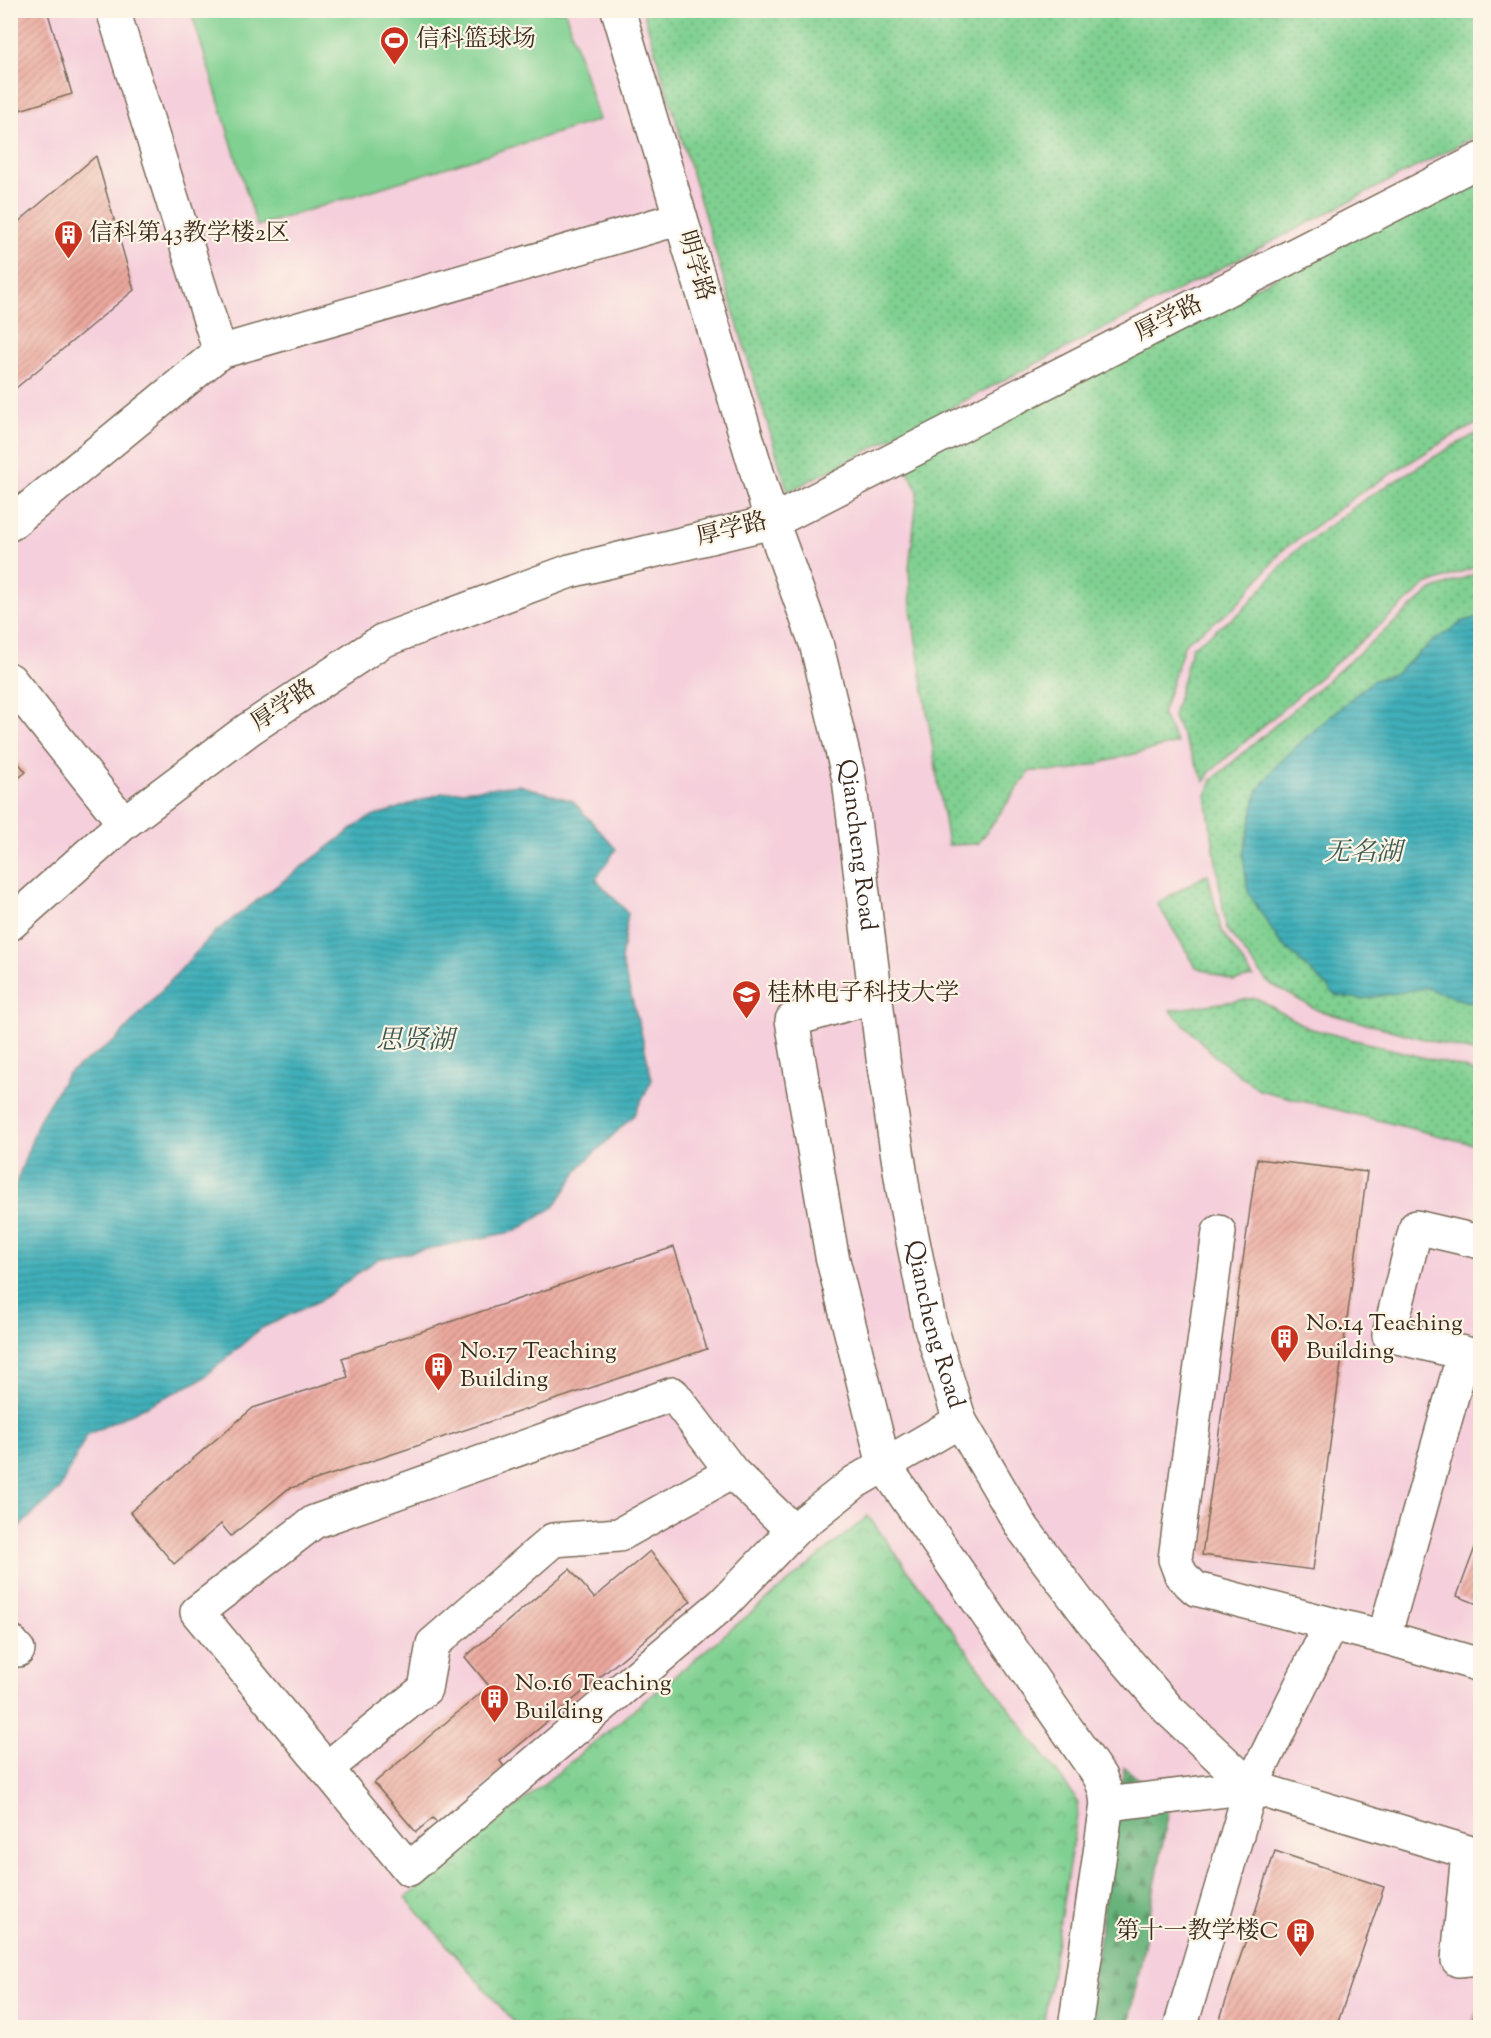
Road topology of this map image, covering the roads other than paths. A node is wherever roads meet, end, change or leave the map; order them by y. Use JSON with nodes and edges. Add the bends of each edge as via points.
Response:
{"nodes":[{"id":1,"x":112,"y":10,"type":"edge"},
{"id":2,"x":618,"y":10,"type":"edge"},
{"id":3,"x":1480,"y":160,"type":"edge"},
{"id":4,"x":681,"y":218,"type":"junction"},
{"id":5,"x":220,"y":352,"type":"junction"},
{"id":6,"x":772,"y":522,"type":"junction"},
{"id":7,"x":10,"y":524,"type":"edge"},
{"id":8,"x":10,"y":680,"type":"edge"},
{"id":9,"x":124,"y":823,"type":"junction"},
{"id":10,"x":10,"y":924,"type":"edge"},
{"id":11,"x":876,"y":996,"type":"junction"},
{"id":12,"x":1219,"y":1232,"type":"dead end"},
{"id":13,"x":1480,"y":1242,"type":"edge"},
{"id":14,"x":1472,"y":1355,"type":"edge"},
{"id":15,"x":960,"y":1421,"type":"junction"},
{"id":16,"x":884,"y":1465,"type":"junction"},
{"id":17,"x":732,"y":1472,"type":"junction"},
{"id":18,"x":793,"y":1531,"type":"junction"},
{"id":19,"x":1331,"y":1624,"type":"junction"},
{"id":20,"x":1384,"y":1637,"type":"junction"},
{"id":21,"x":1480,"y":1665,"type":"edge"},
{"id":22,"x":326,"y":1769,"type":"junction"},
{"id":23,"x":1251,"y":1787,"type":"junction"},
{"id":24,"x":1107,"y":1804,"type":"junction"},
{"id":25,"x":1480,"y":1958,"type":"edge"},
{"id":26,"x":1075,"y":2028,"type":"edge"},
{"id":27,"x":1180,"y":2028,"type":"edge"}],
"edges":[{"from":1,"to":5,"type":"street"},
{"from":2,"to":4,"type":"street","name":"明学路"},
{"from":3,"to":6,"type":"street","name":"厚学路"},
{"from":4,"to":5,"type":"street"},
{"from":4,"to":6,"type":"street","name":"明学路"},
{"from":5,"to":7,"type":"street"},
{"from":6,"to":9,"type":"street","name":"厚学路","via":[[570,571],[382,641],[249,729]]},
{"from":6,"to":11,"type":"street","name":"Qiancheng Road","via":[[816,643],[849,779]]},
{"from":8,"to":9,"type":"street"},
{"from":9,"to":10,"type":"street","name":"厚学路"},
{"from":11,"to":15,"type":"street","name":"Qiancheng Road","via":[[906,1207],[929,1321]]},
{"from":11,"to":16,"type":"street","via":[[792,1020],[832,1256]]},
{"from":12,"to":19,"type":"street","via":[[1175,1559],[1181,1575],[1196,1589]]},
{"from":13,"to":14,"type":"street","via":[[1416,1227],[1389,1335]]},
{"from":14,"to":20,"type":"street"},
{"from":15,"to":16,"type":"street"},
{"from":15,"to":23,"type":"street","name":"Qiancheng Road","via":[[1022,1527],[1094,1623],[1168,1709]]},
{"from":16,"to":18,"type":"street","via":[[855,1482]]},
{"from":16,"to":24,"type":"street","via":[[1100,1777]]},
{"from":17,"to":18,"type":"street"},
{"from":17,"to":22,"type":"street","via":[[619,1535],[553,1540],[434,1644],[425,1689]]},
{"from":17,"to":22,"type":"street","via":[[673,1394],[314,1522],[197,1612]]},
{"from":18,"to":22,"type":"street","via":[[724,1603],[409,1869]]},
{"from":19,"to":20,"type":"street"},
{"from":19,"to":23,"type":"street"},
{"from":20,"to":21,"type":"street"},
{"from":23,"to":24,"type":"street"},
{"from":23,"to":25,"type":"street","via":[[1468,1852],[1458,1960]]},
{"from":23,"to":27,"type":"street"},
{"from":24,"to":26,"type":"street"}]}
